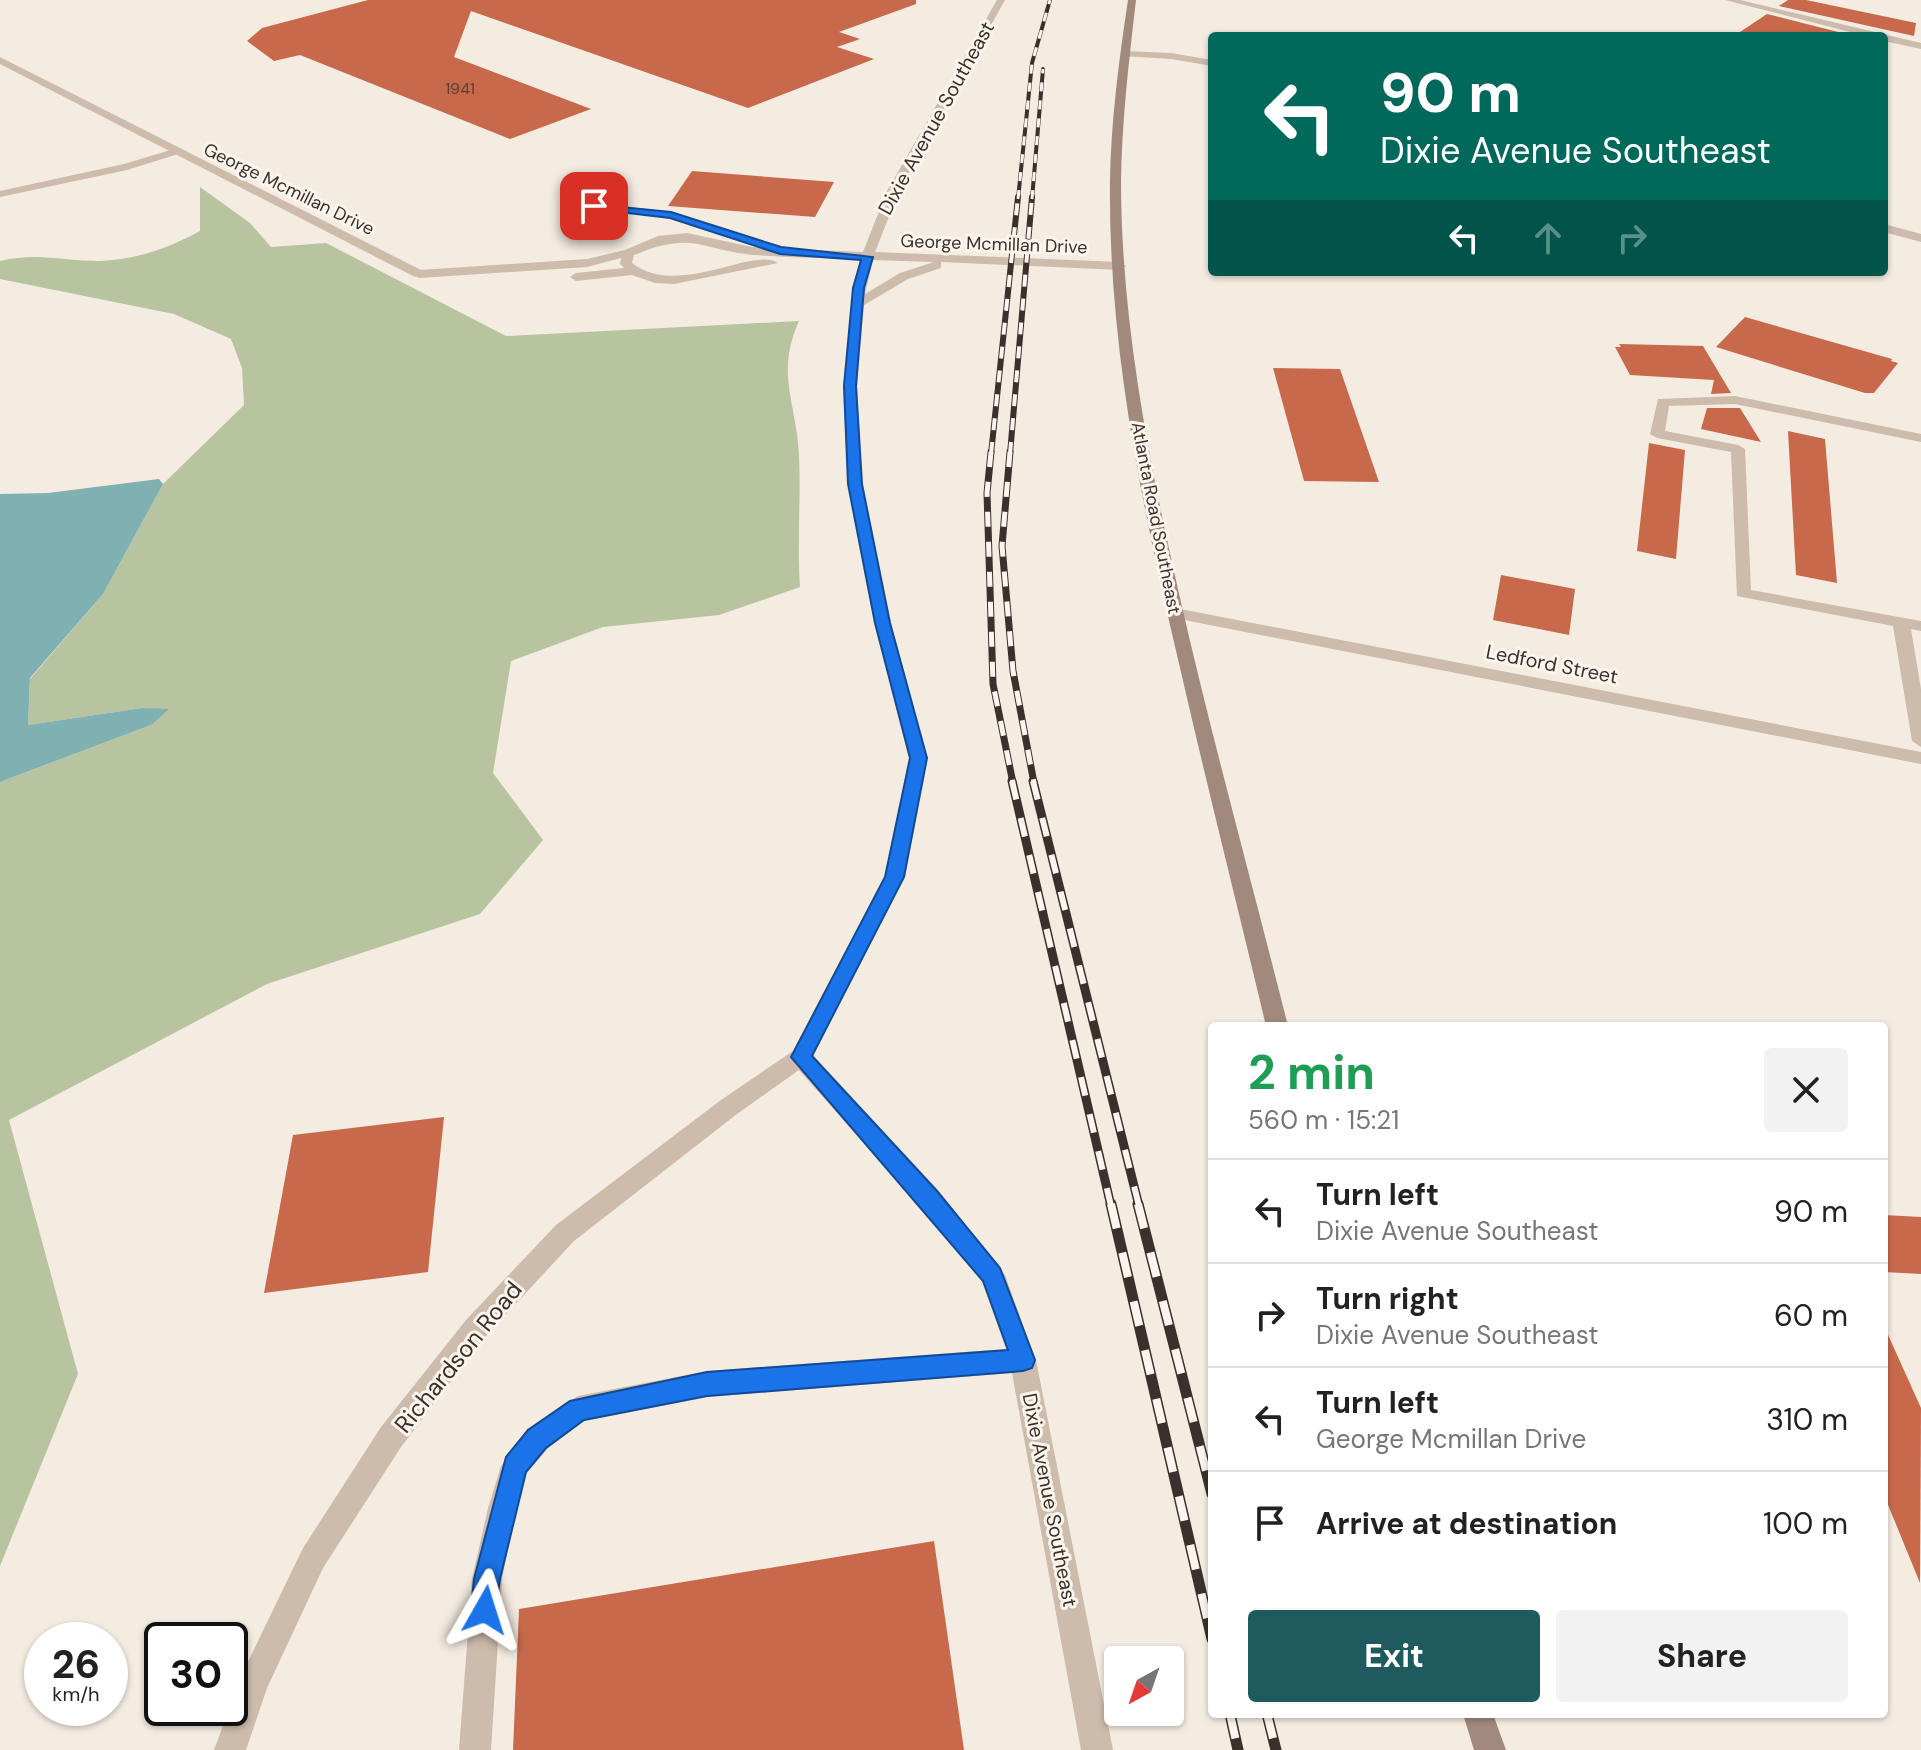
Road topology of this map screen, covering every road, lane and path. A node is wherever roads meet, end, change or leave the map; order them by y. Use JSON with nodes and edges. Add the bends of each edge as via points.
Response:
{"nodes":[{"id":1,"x":1001,"y":0,"type":"edge"},
{"id":2,"x":1132,"y":0,"type":"edge"},
{"id":3,"x":1729,"y":0,"type":"edge"},
{"id":4,"x":1861,"y":32,"type":"edge"},
{"id":5,"x":1888,"y":39,"type":"edge"},
{"id":6,"x":1921,"y":46,"type":"edge"},
{"id":7,"x":1125,"y":54,"type":"junction"},
{"id":8,"x":0,"y":60,"type":"edge"},
{"id":9,"x":1208,"y":62,"type":"edge"},
{"id":10,"x":174,"y":152,"type":"junction"},
{"id":11,"x":0,"y":194,"type":"edge"},
{"id":12,"x":575,"y":203,"type":"dead end"},
{"id":13,"x":1888,"y":229,"type":"edge"},
{"id":14,"x":1921,"y":238,"type":"edge"},
{"id":15,"x":722,"y":246,"type":"junction"},
{"id":16,"x":780,"y":251,"type":"junction"},
{"id":17,"x":629,"y":253,"type":"junction"},
{"id":18,"x":867,"y":257,"type":"junction"},
{"id":19,"x":949,"y":260,"type":"junction"},
{"id":20,"x":1120,"y":266,"type":"junction"},
{"id":21,"x":631,"y":271,"type":"junction"},
{"id":22,"x":716,"y":271,"type":"junction"},
{"id":23,"x":419,"y":274,"type":"junction"},
{"id":24,"x":858,"y":303,"type":"junction"},
{"id":25,"x":1921,"y":438,"type":"edge"},
{"id":26,"x":1175,"y":613,"type":"junction"},
{"id":27,"x":1901,"y":622,"type":"junction"},
{"id":28,"x":1921,"y":626,"type":"edge"},
{"id":29,"x":1921,"y":741,"type":"edge"},
{"id":30,"x":1921,"y":758,"type":"edge"},
{"id":31,"x":1276,"y":1022,"type":"edge"},
{"id":32,"x":801,"y":1057,"type":"junction"},
{"id":33,"x":1023,"y":1360,"type":"junction"},
{"id":34,"x":1479,"y":1718,"type":"edge"},
{"id":35,"x":230,"y":1750,"type":"edge"},
{"id":36,"x":475,"y":1750,"type":"edge"},
{"id":37,"x":1097,"y":1750,"type":"edge"},
{"id":38,"x":1490,"y":1750,"type":"edge"}],
"edges":[{"from":1,"to":18,"type":"street","name":"Dixie Avenue Southeast","via":[[915,148]]},
{"from":2,"to":7,"type":"main road","name":"Atlanta Road Southeast"},
{"from":3,"to":4,"type":"street"},
{"from":5,"to":6,"type":"street"},
{"from":7,"to":9,"type":"street"},
{"from":7,"to":20,"type":"main road","name":"Atlanta Road Southeast","via":[[1118,129]]},
{"from":8,"to":10,"type":"street"},
{"from":10,"to":11,"type":"street","name":"George Mcmillan Drive"},
{"from":10,"to":23,"type":"street","name":"George Mcmillan Drive"},
{"from":12,"to":16,"type":"street","name":"George Mcmillan Drive","via":[[671,215]]},
{"from":13,"to":14,"type":"street"},
{"from":15,"to":16,"type":"street","name":"George Mcmillan Drive"},
{"from":15,"to":17,"type":"street","name":"George Mcmillan Drive","via":[[707,239],[662,239]]},
{"from":15,"to":22,"type":"street","via":[[726,257]]},
{"from":16,"to":18,"type":"street","name":"George Mcmillan Drive"},
{"from":17,"to":21,"type":"street","via":[[626,264]]},
{"from":17,"to":23,"type":"street","name":"George Mcmillan Drive","via":[[587,263]]},
{"from":18,"to":19,"type":"street","name":"George Mcmillan Drive"},
{"from":18,"to":22,"type":"street","name":"George Mcmillan Drive","via":[[744,264]]},
{"from":18,"to":24,"type":"street","name":"Dixie Avenue Southeast"},
{"from":19,"to":20,"type":"street","name":"George Mcmillan Drive"},
{"from":19,"to":24,"type":"street","via":[[904,276]]},
{"from":20,"to":26,"type":"main road","name":"Atlanta Road Southeast","via":[[1138,437]]},
{"from":21,"to":22,"type":"street","name":"George Mcmillan Drive","via":[[659,281]]},
{"from":21,"to":23,"type":"street","name":"George Mcmillan Drive","via":[[495,283]]},
{"from":24,"to":32,"type":"street","name":"Dixie Avenue Southeast","via":[[850,386],[855,484],[918,758],[895,877]]},
{"from":25,"to":27,"type":"street","via":[[1735,400],[1663,402],[1657,434],[1738,449],[1743,593]]},
{"from":26,"to":30,"type":"street","name":"Ledford Street"},
{"from":26,"to":31,"type":"main road","name":"Atlanta Road Southeast"},
{"from":27,"to":28,"type":"street"},
{"from":27,"to":29,"type":"street"},
{"from":32,"to":33,"type":"street","name":"Dixie Avenue Southeast","via":[[992,1275]]},
{"from":32,"to":35,"type":"street","name":"Richardson Road","via":[[565,1233],[475,1329],[391,1437],[313,1558],[254,1683]]},
{"from":33,"to":36,"type":"street","via":[[707,1384],[578,1409],[537,1439],[515,1466],[502,1508],[487,1579]]},
{"from":33,"to":37,"type":"street","name":"Dixie Avenue Southeast"},
{"from":34,"to":38,"type":"main road"}]}
